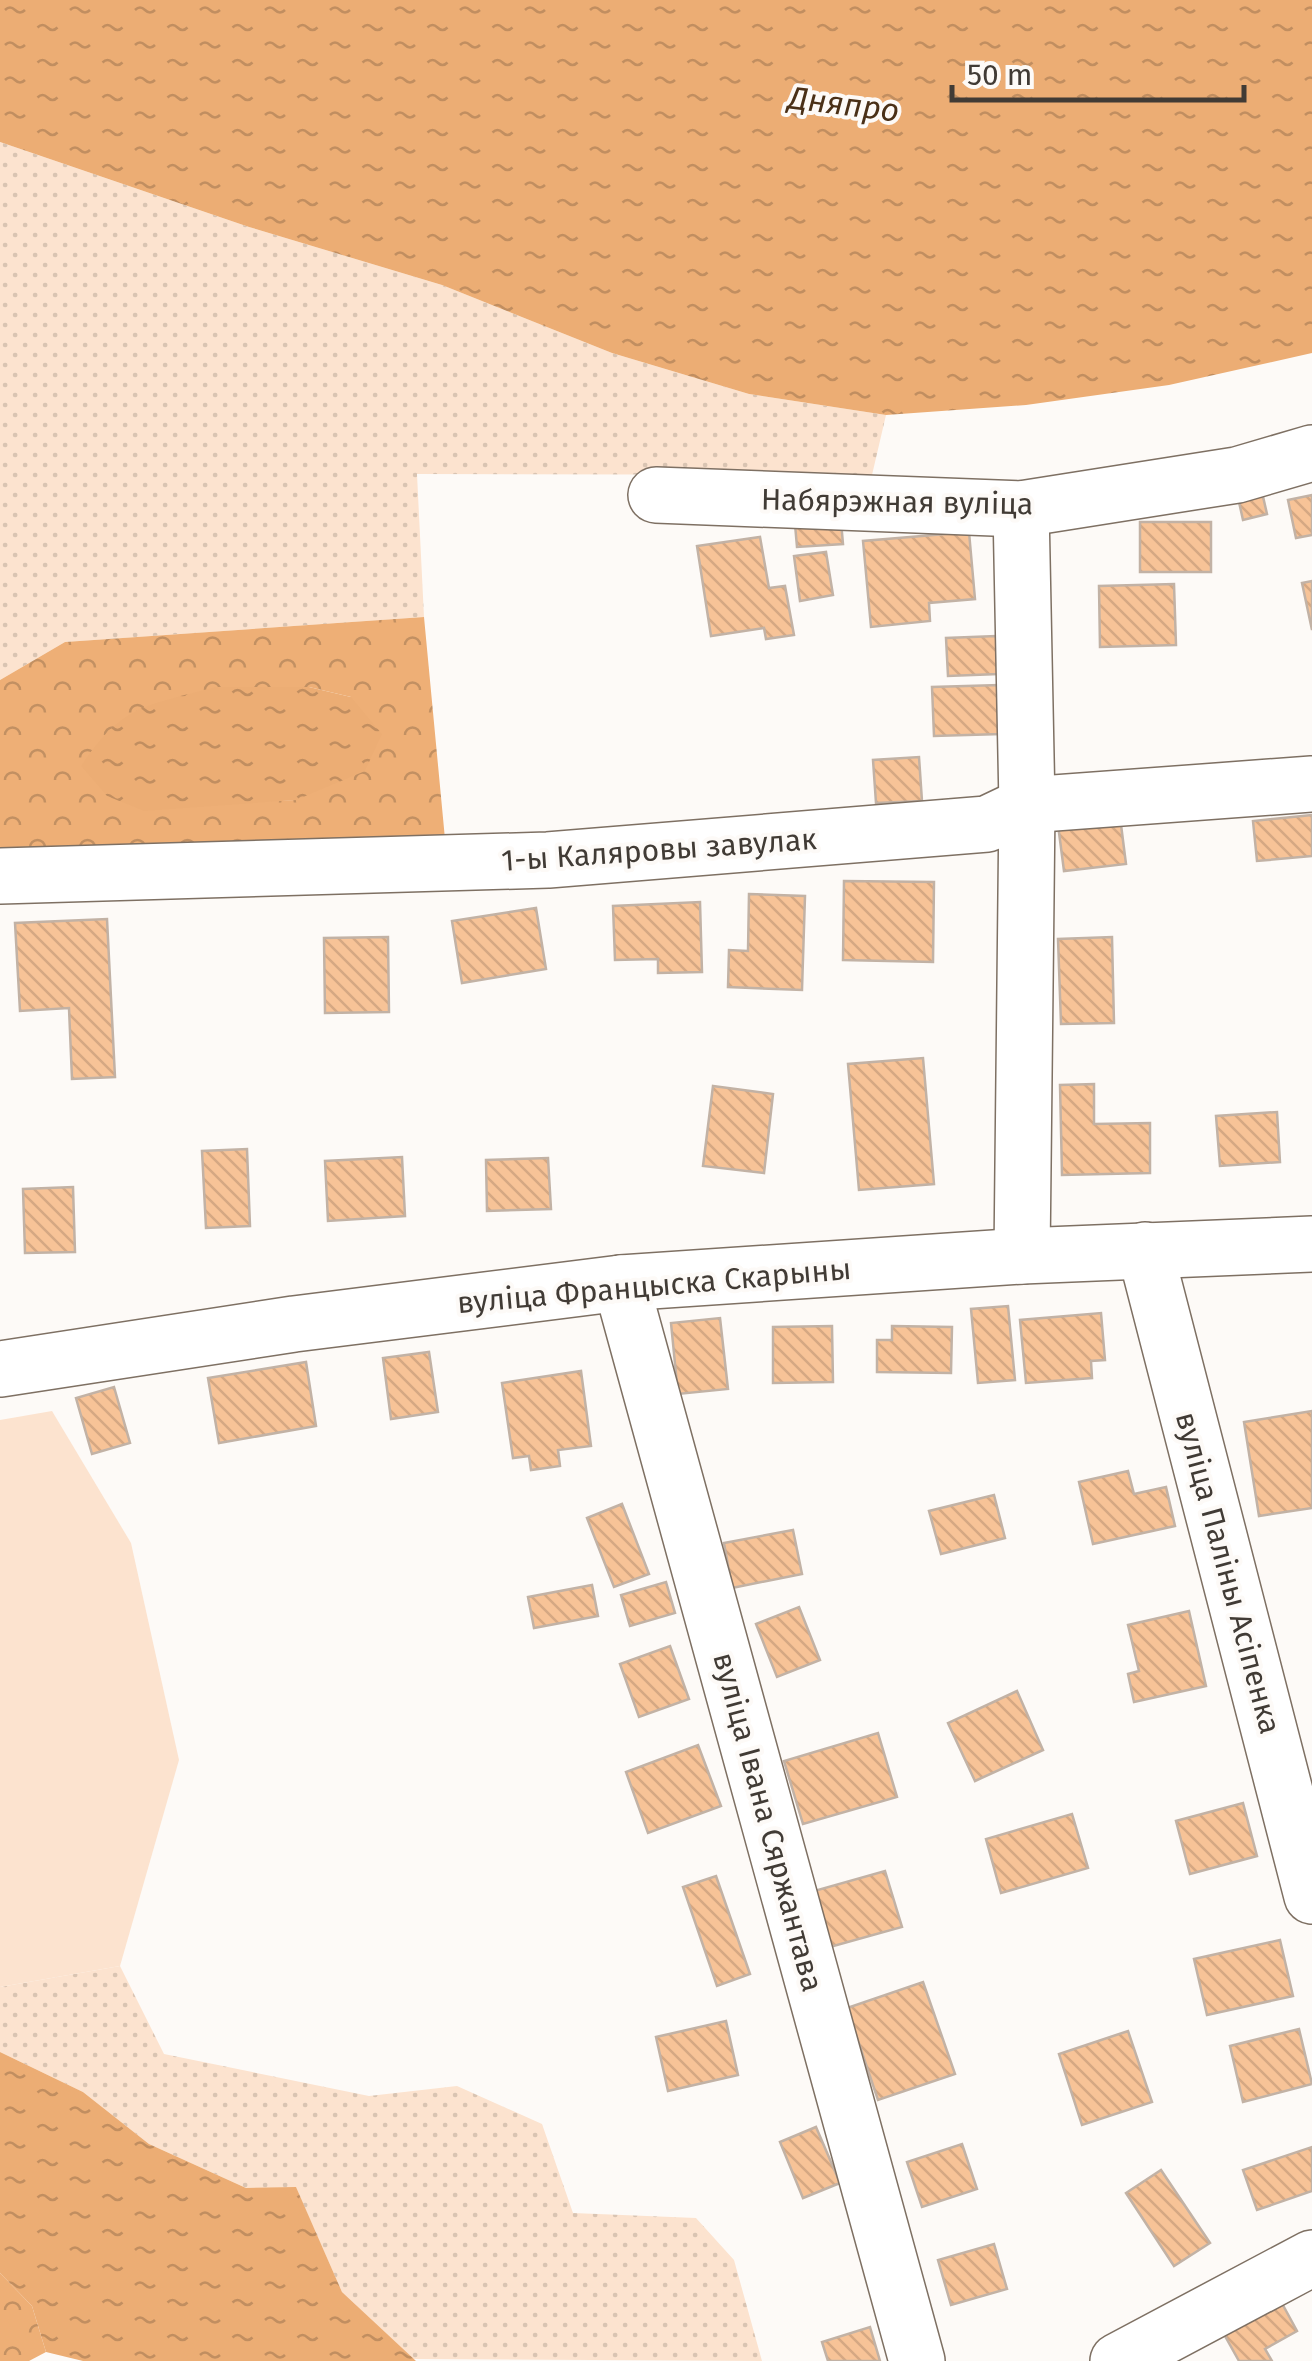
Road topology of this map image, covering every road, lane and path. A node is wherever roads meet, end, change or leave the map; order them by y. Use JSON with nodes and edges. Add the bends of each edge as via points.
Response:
{"nodes":[{"id":1,"x":1312,"y":453,"type":"edge"},
{"id":2,"x":656,"y":495,"type":"dead end"},
{"id":3,"x":1021,"y":509,"type":"junction"},
{"id":4,"x":1312,"y":784,"type":"edge"},
{"id":5,"x":1027,"y":805,"type":"junction"},
{"id":6,"x":0,"y":876,"type":"edge"},
{"id":7,"x":1312,"y":1244,"type":"edge"},
{"id":8,"x":1144,"y":1250,"type":"junction"},
{"id":9,"x":1022,"y":1256,"type":"junction"},
{"id":10,"x":621,"y":1283,"type":"junction"},
{"id":11,"x":0,"y":1368,"type":"edge"},
{"id":12,"x":1312,"y":1896,"type":"edge"},
{"id":13,"x":1312,"y":2258,"type":"edge"},
{"id":14,"x":916,"y":2361,"type":"edge"},
{"id":15,"x":1118,"y":2361,"type":"edge"}],
"edges":[{"from":1,"to":3,"type":"street","name":"Набярэжная вуліца","via":[[1237,474]]},
{"from":2,"to":3,"type":"street","name":"Набярэжная вуліца"},
{"from":3,"to":5,"type":"street"},
{"from":4,"to":5,"type":"street","name":"1-ы Каляровы завулак"},
{"from":5,"to":6,"type":"street","name":"1-ы Каляровы завулак","via":[[986,824],[548,860]]},
{"from":5,"to":9,"type":"street"},
{"from":7,"to":8,"type":"street","name":"вуліца Францыска Скарыны"},
{"from":8,"to":9,"type":"street","name":"вуліца Францыска Скарыны"},
{"from":8,"to":12,"type":"street","name":"вуліца Паліны Асіпенка"},
{"from":9,"to":10,"type":"street","name":"вуліца Францыска Скарыны"},
{"from":10,"to":11,"type":"street","name":"вуліца Францыска Скарыны"},
{"from":10,"to":14,"type":"street","name":"вуліца Івана Сяржантава"},
{"from":13,"to":15,"type":"street"}]}
